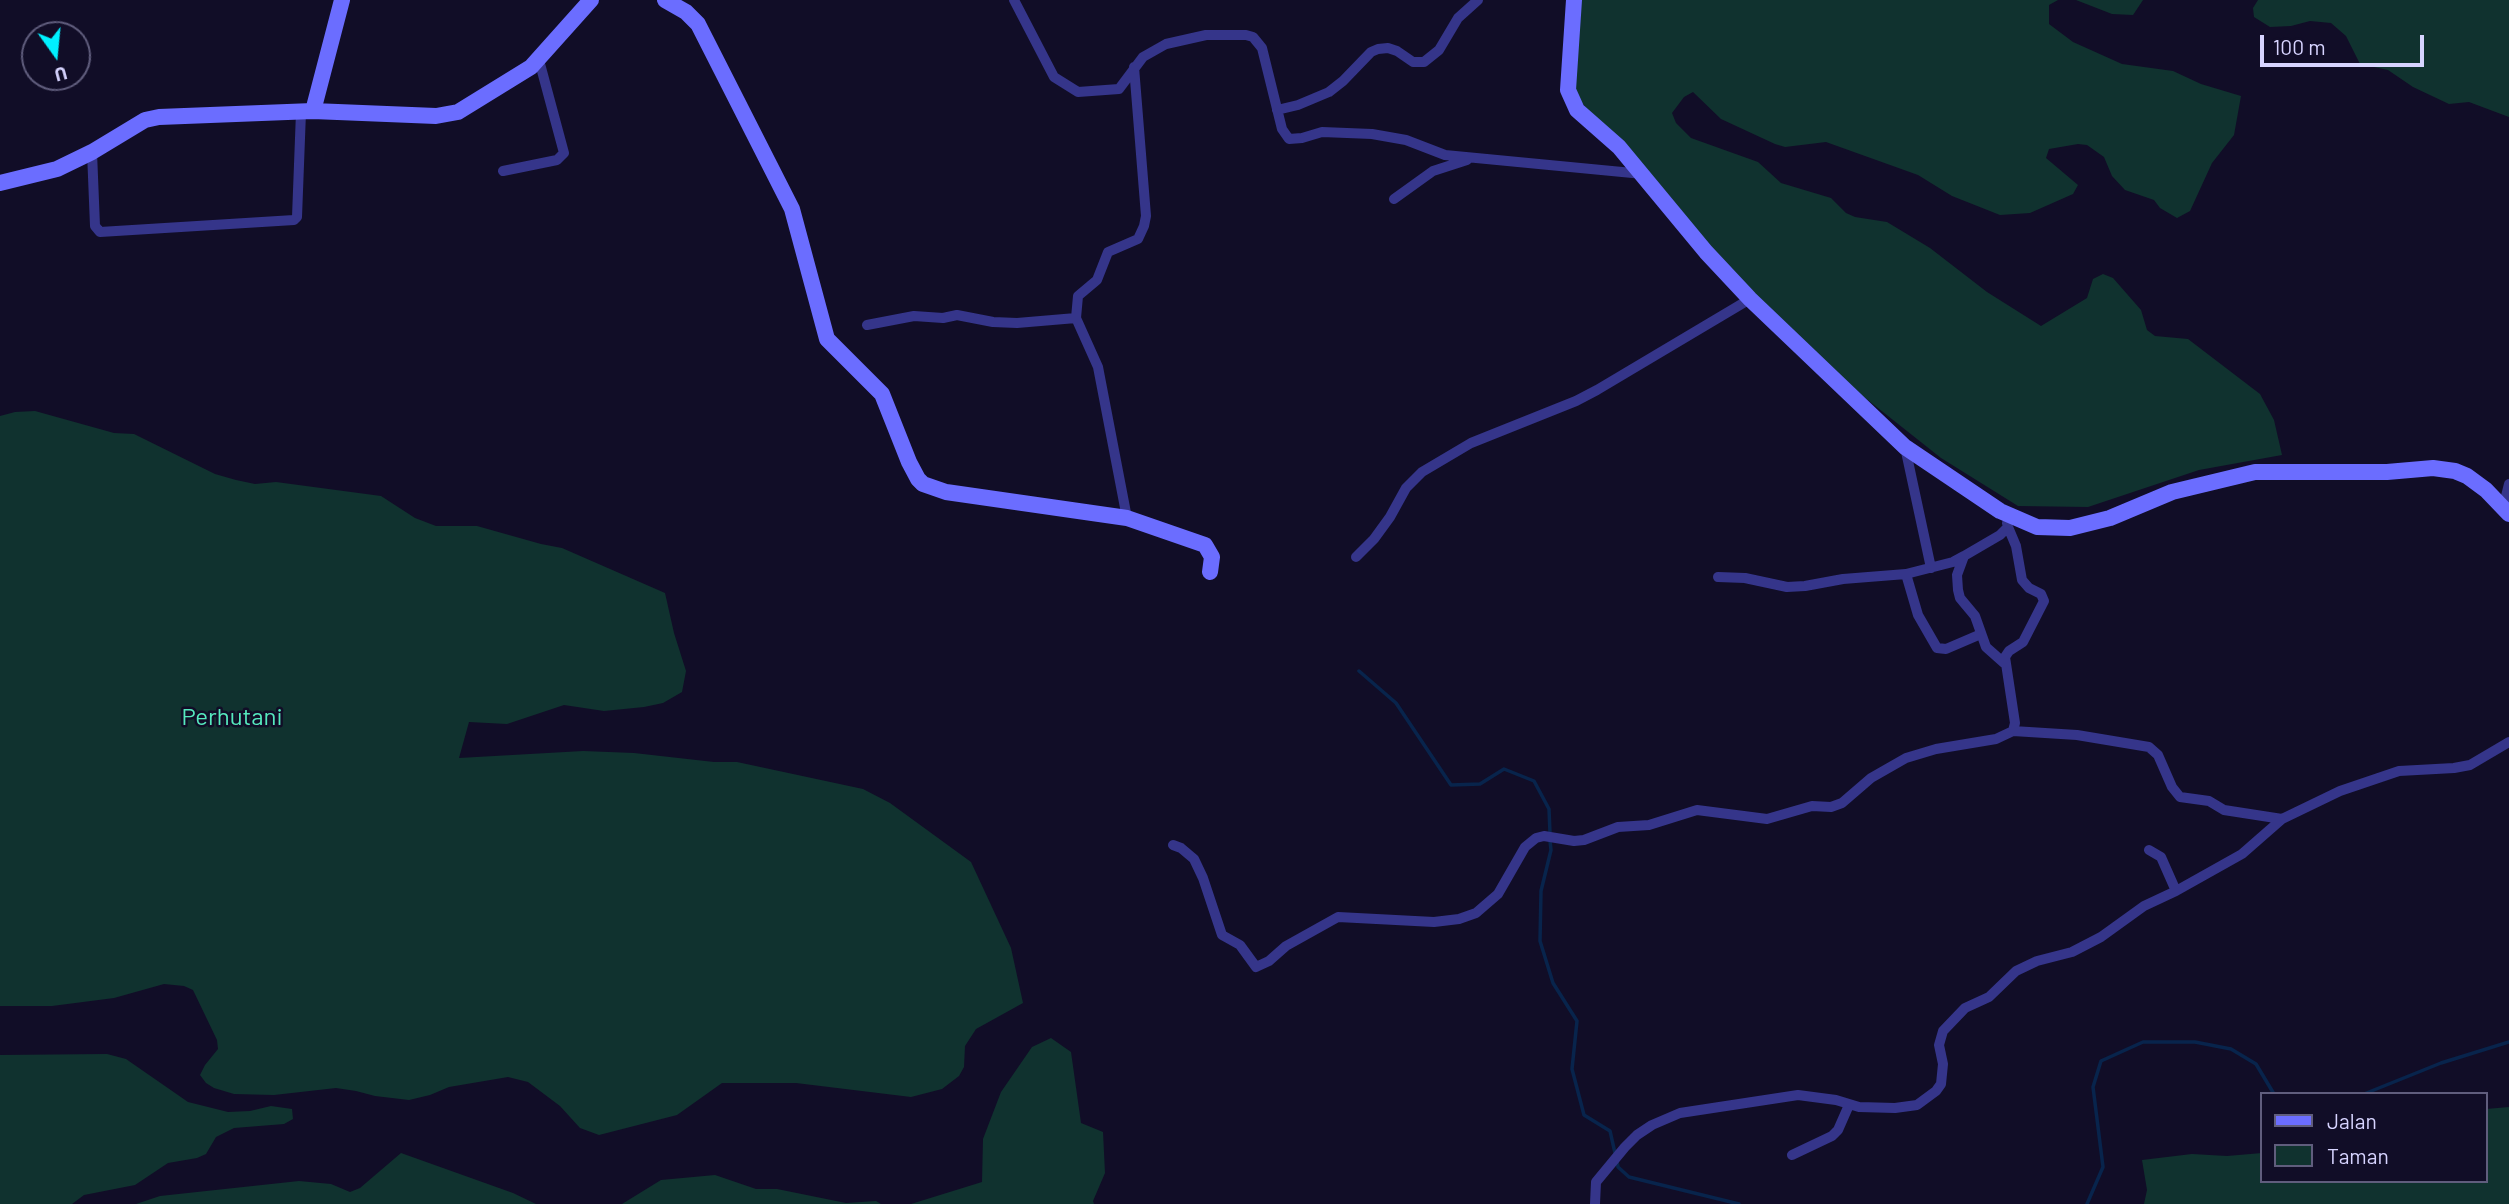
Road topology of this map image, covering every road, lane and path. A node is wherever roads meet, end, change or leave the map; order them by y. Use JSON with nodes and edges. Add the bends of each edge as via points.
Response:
{"nodes":[{"id":1,"x":342,"y":0,"type":"edge"},
{"id":2,"x":590,"y":0,"type":"edge"},
{"id":3,"x":664,"y":0,"type":"edge"},
{"id":4,"x":1014,"y":0,"type":"edge"},
{"id":5,"x":1478,"y":0,"type":"edge"},
{"id":6,"x":1574,"y":0,"type":"edge"},
{"id":7,"x":538,"y":60,"type":"junction"},
{"id":8,"x":1135,"y":67,"type":"junction"},
{"id":9,"x":1277,"y":110,"type":"junction"},
{"id":10,"x":307,"y":112,"type":"junction"},
{"id":11,"x":92,"y":152,"type":"junction"},
{"id":12,"x":1473,"y":158,"type":"junction"},
{"id":13,"x":503,"y":171,"type":"dead end"},
{"id":14,"x":1643,"y":174,"type":"junction"},
{"id":15,"x":0,"y":183,"type":"edge"},
{"id":16,"x":1394,"y":199,"type":"dead end"},
{"id":17,"x":1750,"y":299,"type":"junction"},
{"id":18,"x":1076,"y":318,"type":"junction"},
{"id":19,"x":867,"y":325,"type":"dead end"},
{"id":20,"x":1905,"y":447,"type":"junction"},
{"id":21,"x":2509,"y":484,"type":"edge"},
{"id":22,"x":2506,"y":511,"type":"edge"},
{"id":23,"x":1127,"y":519,"type":"junction"},
{"id":24,"x":2006,"y":520,"type":"junction"},
{"id":25,"x":1964,"y":556,"type":"junction"},
{"id":26,"x":1356,"y":557,"type":"dead end"},
{"id":27,"x":1931,"y":568,"type":"junction"},
{"id":28,"x":1210,"y":572,"type":"dead end"},
{"id":29,"x":1906,"y":574,"type":"junction"},
{"id":30,"x":1718,"y":577,"type":"dead end"},
{"id":31,"x":1981,"y":634,"type":"junction"},
{"id":32,"x":2004,"y":663,"type":"junction"},
{"id":33,"x":2012,"y":732,"type":"junction"},
{"id":34,"x":2509,"y":742,"type":"edge"},
{"id":35,"x":2282,"y":819,"type":"junction"},
{"id":36,"x":1173,"y":845,"type":"dead end"},
{"id":37,"x":2149,"y":850,"type":"dead end"},
{"id":38,"x":2176,"y":891,"type":"junction"},
{"id":39,"x":1849,"y":1105,"type":"junction"},
{"id":40,"x":1792,"y":1155,"type":"dead end"},
{"id":41,"x":1595,"y":1204,"type":"edge"}],
"edges":[{"from":1,"to":10,"type":"street"},
{"from":2,"to":7,"type":"street"},
{"from":3,"to":23,"type":"street","via":[[698,24],[792,209],[827,340],[882,394],[918,479],[946,492]]},
{"from":4,"to":8,"type":"street","via":[[1054,77],[1071,89],[1116,90]]},
{"from":5,"to":9,"type":"street","via":[[1458,18],[1439,51],[1424,62],[1378,48],[1329,92]]},
{"from":6,"to":14,"type":"street","via":[[1571,101]]},
{"from":7,"to":10,"type":"street","via":[[447,115]]},
{"from":7,"to":13,"type":"street","via":[[564,153],[557,160]]},
{"from":8,"to":9,"type":"street","via":[[1150,51],[1183,39],[1234,34],[1253,37],[1262,48]]},
{"from":8,"to":18,"type":"street","via":[[1144,226],[1138,239],[1108,253],[1097,279],[1078,296]]},
{"from":9,"to":12,"type":"street","via":[[1289,139],[1322,132],[1372,134]]},
{"from":10,"to":11,"type":"street","via":[[159,117],[134,126]]},
{"from":10,"to":11,"type":"street","via":[[294,220],[100,232],[95,226]]},
{"from":11,"to":15,"type":"street","via":[[57,169]]},
{"from":12,"to":14,"type":"street"},
{"from":12,"to":16,"type":"street","via":[[1433,171]]},
{"from":14,"to":17,"type":"street"},
{"from":17,"to":20,"type":"street"},
{"from":17,"to":26,"type":"street","via":[[1597,390],[1471,443],[1422,472]]},
{"from":18,"to":19,"type":"street","via":[[1017,323],[970,316],[914,316]]},
{"from":18,"to":23,"type":"street","via":[[1098,367]]},
{"from":20,"to":24,"type":"street"},
{"from":20,"to":27,"type":"street"},
{"from":21,"to":22,"type":"street"},
{"from":22,"to":24,"type":"street","via":[[2486,490],[2455,471],[2268,470],[2172,492],[2110,518],[2070,528]]},
{"from":23,"to":28,"type":"street","via":[[1205,545],[1212,557]]},
{"from":24,"to":25,"type":"street","via":[[1991,542]]},
{"from":24,"to":32,"type":"street","via":[[2022,580],[2042,594],[2044,601],[2026,637],[2006,654]]},
{"from":25,"to":27,"type":"street"},
{"from":25,"to":31,"type":"street","via":[[1957,575],[1958,590]]},
{"from":27,"to":29,"type":"street"},
{"from":29,"to":30,"type":"street","via":[[1787,587]]},
{"from":29,"to":31,"type":"street","via":[[1918,615],[1937,648],[1946,649]]},
{"from":31,"to":32,"type":"street","via":[[1990,652]]},
{"from":32,"to":33,"type":"street","via":[[2015,723]]},
{"from":33,"to":35,"type":"street","via":[[2077,735],[2149,747],[2180,797]]},
{"from":33,"to":36,"type":"street","via":[[1906,758],[1831,807],[1812,806],[1767,820],[1698,810],[1649,825],[1618,827],[1584,840],[1544,836],[1530,841],[1498,894],[1476,913],[1434,922],[1338,917],[1256,967],[1240,944],[1222,935],[1194,859]]},
{"from":34,"to":35,"type":"street","via":[[2470,765],[2385,775]]},
{"from":35,"to":38,"type":"street","via":[[2242,854]]},
{"from":37,"to":38,"type":"street","via":[[2161,857]]},
{"from":38,"to":39,"type":"street","via":[[2144,906],[2085,946],[2016,971],[1989,997],[1965,1008],[1940,1038],[1943,1077],[1928,1099],[1907,1108]]},
{"from":39,"to":40,"type":"street","via":[[1832,1136]]},
{"from":39,"to":41,"type":"street","via":[[1798,1096],[1695,1109],[1665,1118],[1637,1135],[1600,1176]]}]}
